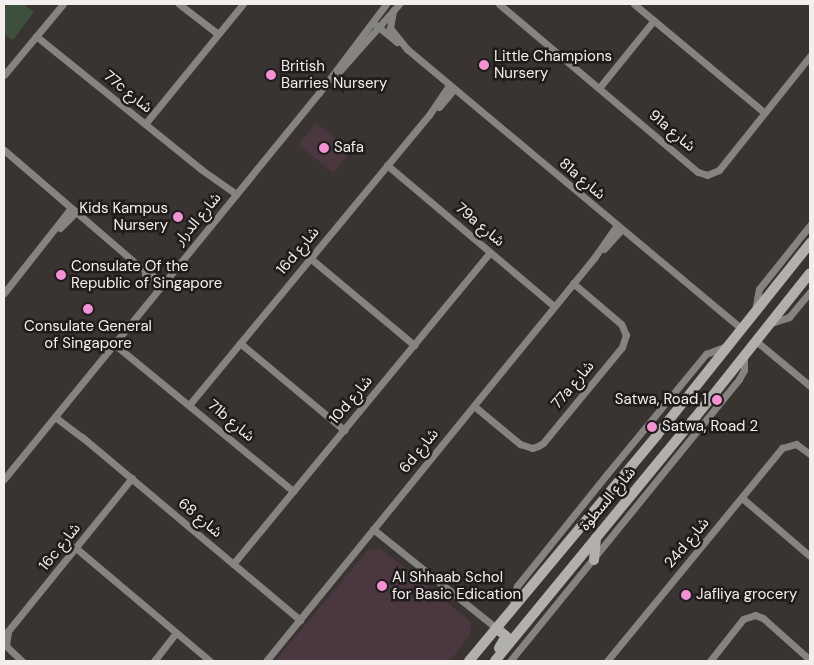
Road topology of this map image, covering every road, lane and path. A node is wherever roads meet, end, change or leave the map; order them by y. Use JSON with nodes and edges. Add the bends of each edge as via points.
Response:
{"nodes":[{"id":1,"x":63,"y":4,"type":"edge"},
{"id":2,"x":179,"y":4,"type":"edge"},
{"id":3,"x":243,"y":4,"type":"edge"},
{"id":4,"x":386,"y":4,"type":"edge"},
{"id":5,"x":400,"y":4,"type":"edge"},
{"id":6,"x":499,"y":4,"type":"edge"},
{"id":7,"x":634,"y":4,"type":"edge"},
{"id":8,"x":394,"y":11,"type":"junction"},
{"id":9,"x":377,"y":14,"type":"junction"},
{"id":10,"x":654,"y":20,"type":"junction"},
{"id":11,"x":378,"y":28,"type":"junction"},
{"id":12,"x":218,"y":34,"type":"junction"},
{"id":13,"x":36,"y":36,"type":"junction"},
{"id":14,"x":408,"y":49,"type":"junction"},
{"id":15,"x":810,"y":56,"type":"edge"},
{"id":16,"x":4,"y":75,"type":"edge"},
{"id":17,"x":452,"y":87,"type":"junction"},
{"id":18,"x":599,"y":88,"type":"junction"},
{"id":19,"x":319,"y":94,"type":"junction"},
{"id":20,"x":765,"y":113,"type":"junction"},
{"id":21,"x":145,"y":124,"type":"junction"},
{"id":22,"x":4,"y":150,"type":"edge"},
{"id":23,"x":387,"y":165,"type":"junction"},
{"id":24,"x":234,"y":197,"type":"junction"},
{"id":25,"x":73,"y":210,"type":"junction"},
{"id":26,"x":810,"y":225,"type":"edge"},
{"id":27,"x":619,"y":228,"type":"junction"},
{"id":28,"x":810,"y":243,"type":"edge"},
{"id":29,"x":490,"y":252,"type":"junction"},
{"id":30,"x":310,"y":258,"type":"junction"},
{"id":31,"x":810,"y":273,"type":"edge"},
{"id":32,"x":573,"y":283,"type":"junction"},
{"id":33,"x":161,"y":286,"type":"junction"},
{"id":34,"x":810,"y":292,"type":"edge"},
{"id":35,"x":4,"y":293,"type":"edge"},
{"id":36,"x":554,"y":306,"type":"junction"},
{"id":37,"x":755,"y":312,"type":"junction"},
{"id":38,"x":771,"y":323,"type":"junction"},
{"id":39,"x":741,"y":328,"type":"junction"},
{"id":40,"x":756,"y":341,"type":"junction"},
{"id":41,"x":116,"y":342,"type":"junction"},
{"id":42,"x":240,"y":343,"type":"junction"},
{"id":43,"x":414,"y":345,"type":"junction"},
{"id":44,"x":727,"y":346,"type":"junction"},
{"id":45,"x":744,"y":356,"type":"junction"},
{"id":46,"x":810,"y":386,"type":"edge"},
{"id":47,"x":189,"y":404,"type":"junction"},
{"id":48,"x":474,"y":406,"type":"junction"},
{"id":49,"x":56,"y":415,"type":"junction"},
{"id":50,"x":344,"y":430,"type":"junction"},
{"id":51,"x":657,"y":435,"type":"junction"},
{"id":52,"x":810,"y":454,"type":"edge"},
{"id":53,"x":132,"y":478,"type":"junction"},
{"id":54,"x":645,"y":478,"type":"junction"},
{"id":55,"x":4,"y":479,"type":"edge"},
{"id":56,"x":294,"y":491,"type":"junction"},
{"id":57,"x":742,"y":498,"type":"junction"},
{"id":58,"x":373,"y":529,"type":"junction"},
{"id":59,"x":596,"y":538,"type":"junction"},
{"id":60,"x":77,"y":549,"type":"junction"},
{"id":61,"x":810,"y":556,"type":"edge"},
{"id":62,"x":594,"y":560,"type":"junction"},
{"id":63,"x":234,"y":564,"type":"junction"},
{"id":64,"x":514,"y":606,"type":"junction"},
{"id":65,"x":300,"y":620,"type":"junction"},
{"id":66,"x":496,"y":628,"type":"junction"},
{"id":67,"x":176,"y":634,"type":"junction"},
{"id":68,"x":810,"y":660,"type":"edge"},
{"id":69,"x":22,"y":661,"type":"edge"},
{"id":70,"x":154,"y":661,"type":"edge"},
{"id":71,"x":210,"y":661,"type":"edge"},
{"id":72,"x":266,"y":661,"type":"edge"},
{"id":73,"x":469,"y":661,"type":"edge"},
{"id":74,"x":493,"y":661,"type":"edge"},
{"id":75,"x":510,"y":661,"type":"edge"},
{"id":76,"x":607,"y":661,"type":"edge"},
{"id":77,"x":710,"y":661,"type":"edge"}],
"edges":[{"from":1,"to":13,"type":"street"},
{"from":2,"to":12,"type":"street"},
{"from":3,"to":12,"type":"street"},
{"from":4,"to":9,"type":"street","name":"شارع الدرار"},
{"from":5,"to":8,"type":"street","name":"شارع الدرار"},
{"from":6,"to":18,"type":"street","name":"91a شارع"},
{"from":7,"to":10,"type":"street"},
{"from":8,"to":11,"type":"street","name":"شارع الدرار"},
{"from":8,"to":14,"type":"street","name":"81a شارع","via":[[390,28]]},
{"from":9,"to":11,"type":"street"},
{"from":9,"to":19,"type":"street","name":"شارع الدرار"},
{"from":10,"to":18,"type":"street"},
{"from":10,"to":20,"type":"street"},
{"from":11,"to":14,"type":"street","name":"81a شارع"},
{"from":11,"to":19,"type":"street","name":"شارع الدرار"},
{"from":12,"to":21,"type":"street"},
{"from":13,"to":16,"type":"street"},
{"from":13,"to":21,"type":"street","name":"77c شارع"},
{"from":14,"to":17,"type":"street","name":"81a شارع"},
{"from":15,"to":20,"type":"street","name":"91a شارع"},
{"from":17,"to":23,"type":"street","name":"16d شارع"},
{"from":17,"to":27,"type":"street","name":"81a شارع"},
{"from":18,"to":20,"type":"street","name":"91a شارع","via":[[698,172],[707,175],[719,170]]},
{"from":19,"to":24,"type":"street","name":"شارع الدرار"},
{"from":21,"to":24,"type":"street","name":"77c شارع"},
{"from":22,"to":25,"type":"street"},
{"from":23,"to":29,"type":"street","name":"79a شارع"},
{"from":23,"to":30,"type":"street","name":"16d شارع"},
{"from":24,"to":33,"type":"street","name":"شارع الدرار"},
{"from":25,"to":33,"type":"street"},
{"from":25,"to":35,"type":"street"},
{"from":26,"to":37,"type":"street","name":"شارع السطوة","via":[[759,289]]},
{"from":27,"to":32,"type":"street","name":"6d شارع"},
{"from":27,"to":39,"type":"street","name":"81a شارع"},
{"from":28,"to":37,"type":"main road","name":"شارع السطوة"},
{"from":29,"to":36,"type":"street","name":"79a شارع"},
{"from":29,"to":43,"type":"street","name":"10d شارع"},
{"from":30,"to":42,"type":"street","name":"16d شارع"},
{"from":30,"to":43,"type":"street"},
{"from":31,"to":38,"type":"main road","name":"شارع السطوة"},
{"from":32,"to":36,"type":"street","name":"6d شارع"},
{"from":32,"to":48,"type":"street","name":"77a شارع","via":[[621,324],[626,335],[622,347],[538,446],[532,448],[520,444]]},
{"from":33,"to":41,"type":"street","name":"شارع الدرار"},
{"from":34,"to":38,"type":"street","name":"شارع السطوة","via":[[789,318]]},
{"from":36,"to":48,"type":"street","name":"6d شارع"},
{"from":37,"to":39,"type":"main road","name":"شارع السطوة"},
{"from":38,"to":40,"type":"main road","name":"شارع السطوة"},
{"from":39,"to":44,"type":"main road","name":"شارع السطوة"},
{"from":40,"to":45,"type":"main road","name":"شارع السطوة"},
{"from":40,"to":46,"type":"street"},
{"from":41,"to":47,"type":"street","name":"71b شارع"},
{"from":41,"to":49,"type":"street","name":"شارع الدرار"},
{"from":42,"to":47,"type":"street","name":"16d شارع"},
{"from":42,"to":50,"type":"street"},
{"from":43,"to":50,"type":"street","name":"10d شارع"},
{"from":44,"to":51,"type":"main road","name":"شارع السطوة"},
{"from":44,"to":64,"type":"street","name":"شارع السطوة","via":[[706,354],[604,478],[517,586],[513,593]]},
{"from":45,"to":54,"type":"main road","name":"شارع السطوة"},
{"from":45,"to":62,"type":"street","name":"شارع السطوة","via":[[744,370],[739,379]]},
{"from":47,"to":56,"type":"street","name":"71b شارع"},
{"from":48,"to":58,"type":"street","name":"6d شارع"},
{"from":49,"to":53,"type":"street","name":"شارع 68"},
{"from":49,"to":55,"type":"street","name":"شارع الدرار"},
{"from":50,"to":56,"type":"street","name":"10d شارع"},
{"from":51,"to":54,"type":"main road","via":[[635,467],[636,474]]},
{"from":51,"to":64,"type":"main road","name":"شارع السطوة"},
{"from":52,"to":57,"type":"street","name":"24d شارع","via":[[798,445],[782,448]]},
{"from":53,"to":60,"type":"street","name":"16c شارع"},
{"from":53,"to":63,"type":"street","name":"شارع 68"},
{"from":54,"to":59,"type":"main road","name":"شارع السطوة"},
{"from":56,"to":63,"type":"street","name":"10d شارع"},
{"from":57,"to":61,"type":"street"},
{"from":57,"to":76,"type":"street","name":"24d شارع"},
{"from":58,"to":65,"type":"street","name":"6d شارع"},
{"from":58,"to":66,"type":"street"},
{"from":59,"to":62,"type":"main road"},
{"from":59,"to":74,"type":"main road","name":"شارع السطوة"},
{"from":60,"to":67,"type":"street"},
{"from":60,"to":69,"type":"street","name":"16c شارع","via":[[8,631],[6,646]]},
{"from":62,"to":75,"type":"street","name":"شارع السطوة"},
{"from":63,"to":65,"type":"street","name":"شارع 68"},
{"from":64,"to":66,"type":"main road","name":"شارع السطوة"},
{"from":65,"to":72,"type":"street","name":"6d شارع"},
{"from":66,"to":73,"type":"main road","name":"شارع السطوة"},
{"from":66,"to":74,"type":"main road","via":[[504,633],[506,639],[493,655]]},
{"from":67,"to":70,"type":"street"},
{"from":67,"to":71,"type":"street"},
{"from":68,"to":77,"type":"street","via":[[763,618],[750,615],[743,619]]}]}
